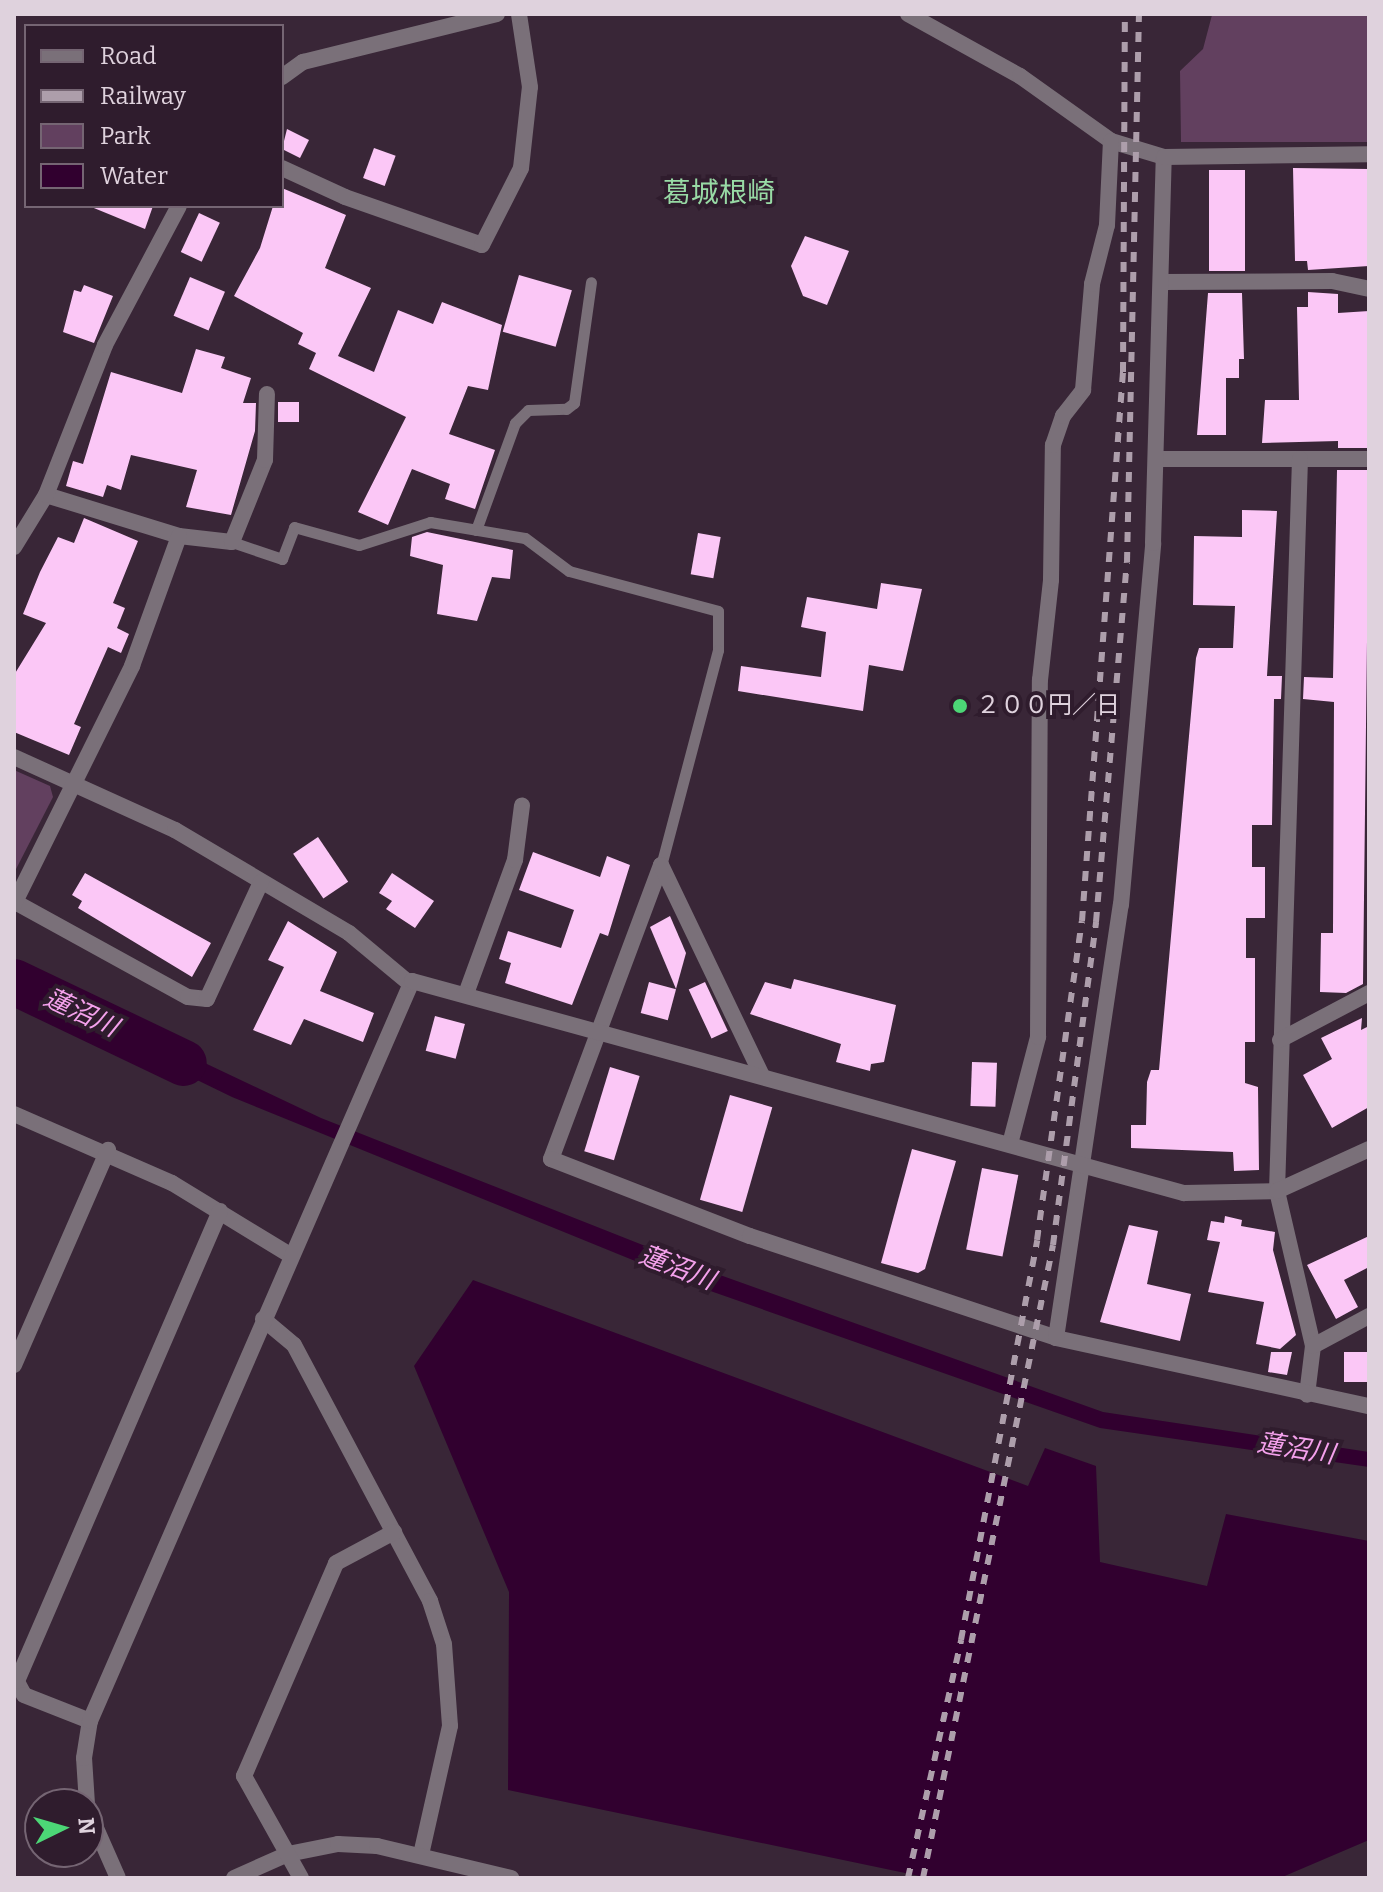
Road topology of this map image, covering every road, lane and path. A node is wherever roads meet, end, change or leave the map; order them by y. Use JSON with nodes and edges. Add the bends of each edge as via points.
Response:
{"nodes":[{"id":1,"x":497,"y":14,"type":"edge"},
{"id":2,"x":519,"y":14,"type":"edge"},
{"id":3,"x":908,"y":14,"type":"edge"},
{"id":4,"x":284,"y":76,"type":"edge"},
{"id":5,"x":1111,"y":141,"type":"junction"},
{"id":6,"x":1369,"y":154,"type":"edge"},
{"id":7,"x":1164,"y":157,"type":"junction"},
{"id":8,"x":284,"y":169,"type":"edge"},
{"id":9,"x":178,"y":208,"type":"edge"},
{"id":10,"x":591,"y":282,"type":"dead end"},
{"id":11,"x":1161,"y":282,"type":"junction"},
{"id":12,"x":1369,"y":289,"type":"edge"},
{"id":13,"x":267,"y":394,"type":"dead end"},
{"id":14,"x":1157,"y":459,"type":"junction"},
{"id":15,"x":1300,"y":459,"type":"junction"},
{"id":16,"x":1369,"y":459,"type":"edge"},
{"id":17,"x":46,"y":495,"type":"junction"},
{"id":18,"x":476,"y":530,"type":"junction"},
{"id":19,"x":179,"y":536,"type":"junction"},
{"id":20,"x":232,"y":542,"type":"junction"},
{"id":21,"x":14,"y":547,"type":"edge"},
{"id":22,"x":14,"y":757,"type":"edge"},
{"id":23,"x":76,"y":785,"type":"junction"},
{"id":24,"x":522,"y":805,"type":"dead end"},
{"id":25,"x":661,"y":865,"type":"junction"},
{"id":26,"x":261,"y":882,"type":"junction"},
{"id":27,"x":14,"y":903,"type":"edge"},
{"id":28,"x":409,"y":983,"type":"junction"},
{"id":29,"x":467,"y":991,"type":"junction"},
{"id":30,"x":1369,"y":993,"type":"edge"},
{"id":31,"x":595,"y":1030,"type":"junction"},
{"id":32,"x":1280,"y":1040,"type":"junction"},
{"id":33,"x":762,"y":1076,"type":"junction"},
{"id":34,"x":14,"y":1114,"type":"edge"},
{"id":35,"x":1010,"y":1144,"type":"junction"},
{"id":36,"x":1369,"y":1149,"type":"edge"},
{"id":37,"x":108,"y":1150,"type":"junction"},
{"id":38,"x":1085,"y":1167,"type":"junction"},
{"id":39,"x":1277,"y":1191,"type":"junction"},
{"id":40,"x":220,"y":1211,"type":"junction"},
{"id":41,"x":290,"y":1255,"type":"junction"},
{"id":42,"x":1369,"y":1316,"type":"edge"},
{"id":43,"x":263,"y":1319,"type":"junction"},
{"id":44,"x":1056,"y":1338,"type":"junction"},
{"id":45,"x":1313,"y":1346,"type":"junction"},
{"id":46,"x":14,"y":1365,"type":"edge"},
{"id":47,"x":1307,"y":1395,"type":"junction"},
{"id":48,"x":1369,"y":1406,"type":"edge"},
{"id":49,"x":394,"y":1532,"type":"junction"},
{"id":50,"x":16,"y":1678,"type":"edge"},
{"id":51,"x":90,"y":1721,"type":"junction"},
{"id":52,"x":86,"y":1788,"type":"edge"},
{"id":53,"x":104,"y":1846,"type":"edge"},
{"id":54,"x":288,"y":1854,"type":"junction"},
{"id":55,"x":421,"y":1855,"type":"junction"},
{"id":56,"x":118,"y":1878,"type":"edge"},
{"id":57,"x":234,"y":1878,"type":"edge"},
{"id":58,"x":301,"y":1878,"type":"edge"},
{"id":59,"x":511,"y":1878,"type":"edge"}],
"edges":[{"from":1,"to":4,"type":"street","via":[[303,62]]},
{"from":2,"to":8,"type":"street","via":[[530,87],[521,168],[482,245],[345,197]]},
{"from":3,"to":5,"type":"street","via":[[1020,76]]},
{"from":5,"to":7,"type":"street"},
{"from":5,"to":35,"type":"street","via":[[1107,225],[1092,284],[1083,390],[1063,416],[1053,445],[1051,580],[1040,680],[1038,1037]]},
{"from":6,"to":7,"type":"street"},
{"from":7,"to":11,"type":"street"},
{"from":9,"to":17,"type":"street","via":[[105,345]]},
{"from":10,"to":18,"type":"lane","via":[[574,403],[566,409],[528,410],[515,423]]},
{"from":11,"to":12,"type":"street","via":[[1332,281]]},
{"from":11,"to":14,"type":"street"},
{"from":13,"to":20,"type":"street","via":[[265,460]]},
{"from":14,"to":15,"type":"street"},
{"from":14,"to":38,"type":"street","via":[[1121,905]]},
{"from":15,"to":16,"type":"street"},
{"from":15,"to":32,"type":"street"},
{"from":17,"to":19,"type":"street"},
{"from":17,"to":21,"type":"street"},
{"from":18,"to":20,"type":"lane","via":[[417,523],[359,545],[294,527],[282,559]]},
{"from":18,"to":25,"type":"lane","via":[[539,542],[569,571],[718,611],[718,650]]},
{"from":19,"to":20,"type":"street"},
{"from":19,"to":23,"type":"street","via":[[132,666]]},
{"from":22,"to":23,"type":"street"},
{"from":23,"to":26,"type":"street","via":[[175,830]]},
{"from":23,"to":27,"type":"street"},
{"from":24,"to":29,"type":"street","via":[[515,860]]},
{"from":25,"to":31,"type":"street"},
{"from":25,"to":33,"type":"street"},
{"from":26,"to":27,"type":"street","via":[[207,999],[188,997]]},
{"from":26,"to":28,"type":"street","via":[[349,933]]},
{"from":28,"to":29,"type":"street","via":[[424,980]]},
{"from":28,"to":41,"type":"street"},
{"from":29,"to":31,"type":"street"},
{"from":30,"to":32,"type":"street"},
{"from":31,"to":33,"type":"street"},
{"from":31,"to":44,"type":"street","via":[[551,1159],[750,1236]]},
{"from":32,"to":39,"type":"street"},
{"from":33,"to":35,"type":"street"},
{"from":34,"to":37,"type":"street"},
{"from":35,"to":38,"type":"street"},
{"from":36,"to":39,"type":"street"},
{"from":37,"to":40,"type":"street"},
{"from":37,"to":46,"type":"street"},
{"from":38,"to":39,"type":"street","via":[[1184,1193]]},
{"from":38,"to":44,"type":"street"},
{"from":39,"to":45,"type":"street"},
{"from":40,"to":41,"type":"street"},
{"from":40,"to":50,"type":"street"},
{"from":41,"to":43,"type":"street"},
{"from":42,"to":45,"type":"street"},
{"from":43,"to":49,"type":"street","via":[[294,1345]]},
{"from":43,"to":51,"type":"street"},
{"from":44,"to":47,"type":"street"},
{"from":45,"to":47,"type":"street"},
{"from":47,"to":48,"type":"street"},
{"from":49,"to":54,"type":"street","via":[[336,1563],[244,1776]]},
{"from":49,"to":55,"type":"street","via":[[430,1601],[451,1684],[450,1726]]},
{"from":50,"to":51,"type":"street","via":[[24,1695]]},
{"from":51,"to":52,"type":"street"},
{"from":53,"to":56,"type":"street"},
{"from":54,"to":55,"type":"street","via":[[338,1844]]},
{"from":54,"to":57,"type":"street"},
{"from":54,"to":58,"type":"street"},
{"from":55,"to":59,"type":"street"}]}
